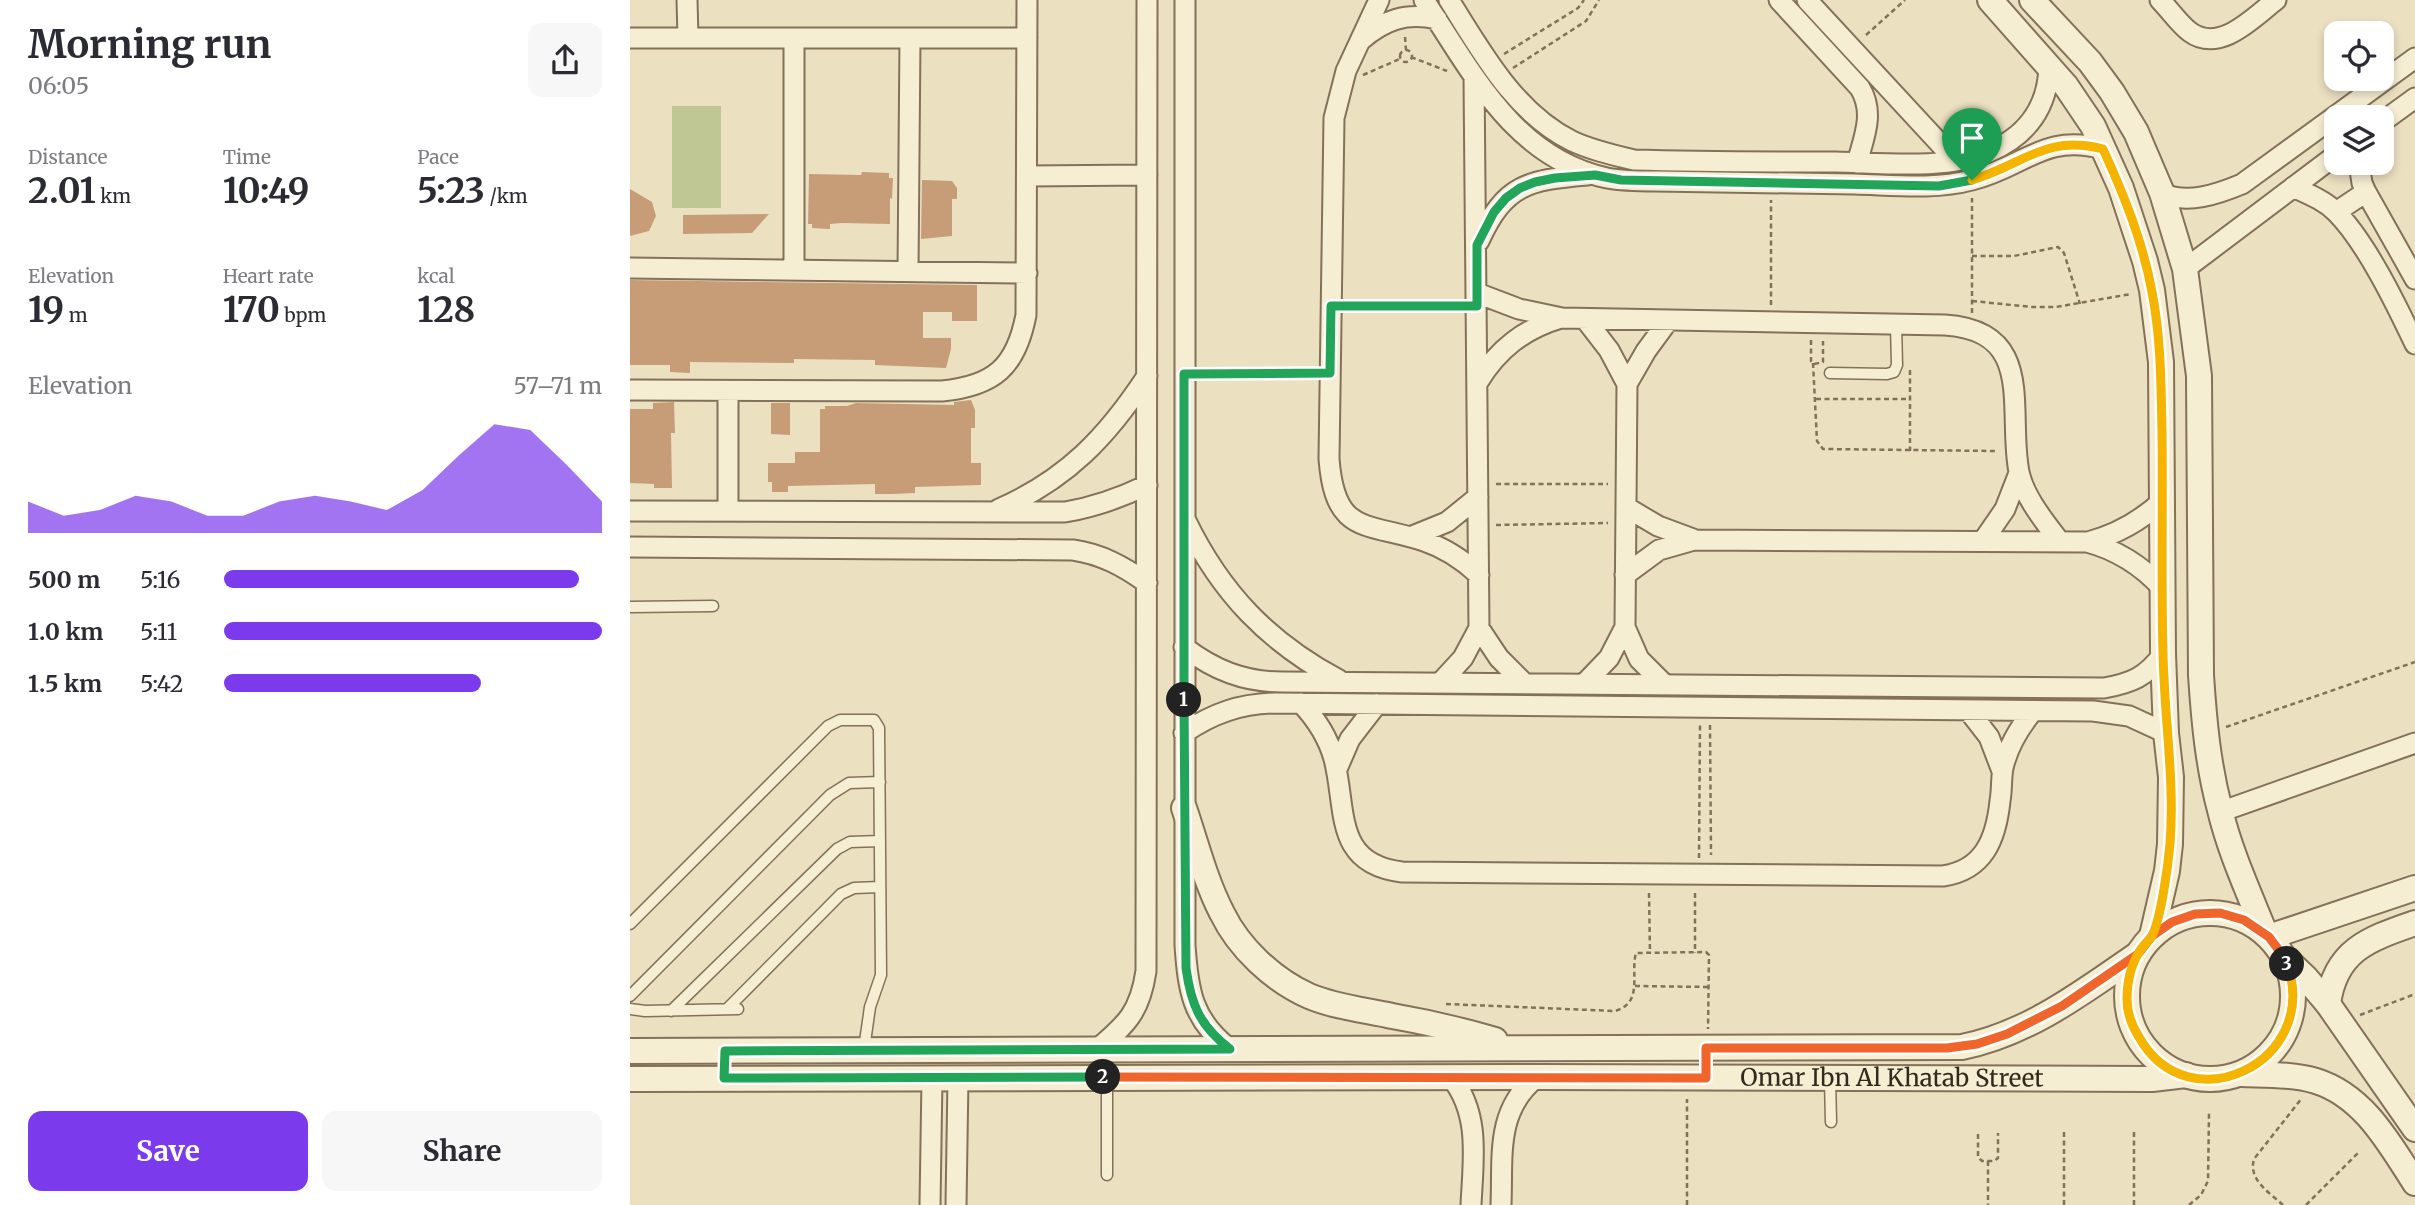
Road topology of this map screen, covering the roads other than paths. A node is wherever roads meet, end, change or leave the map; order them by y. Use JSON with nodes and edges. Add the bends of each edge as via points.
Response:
{"nodes":[{"id":1,"x":687,"y":0,"type":"edge"},
{"id":2,"x":1027,"y":0,"type":"edge"},
{"id":3,"x":1147,"y":0,"type":"edge"},
{"id":4,"x":1185,"y":0,"type":"edge"},
{"id":5,"x":1379,"y":0,"type":"edge"},
{"id":6,"x":1424,"y":0,"type":"edge"},
{"id":7,"x":1449,"y":0,"type":"edge"},
{"id":8,"x":1779,"y":0,"type":"edge"},
{"id":9,"x":1807,"y":0,"type":"edge"},
{"id":10,"x":1990,"y":0,"type":"edge"},
{"id":11,"x":2032,"y":0,"type":"edge"},
{"id":12,"x":2160,"y":0,"type":"edge"},
{"id":13,"x":2276,"y":0,"type":"edge"},
{"id":14,"x":1437,"y":19,"type":"junction"},
{"id":15,"x":630,"y":38,"type":"edge"},
{"id":16,"x":688,"y":38,"type":"junction"},
{"id":17,"x":794,"y":38,"type":"junction"},
{"id":18,"x":910,"y":38,"type":"junction"},
{"id":19,"x":1027,"y":38,"type":"junction"},
{"id":20,"x":1358,"y":43,"type":"junction"},
{"id":21,"x":2415,"y":58,"type":"edge"},
{"id":22,"x":2049,"y":66,"type":"junction"},
{"id":23,"x":1474,"y":79,"type":"junction"},
{"id":24,"x":2415,"y":98,"type":"edge"},
{"id":25,"x":2394,"y":113,"type":"edge"},
{"id":26,"x":2103,"y":149,"type":"junction"},
{"id":27,"x":1656,"y":160,"type":"junction"},
{"id":28,"x":1955,"y":160,"type":"junction"},
{"id":29,"x":1857,"y":163,"type":"junction"},
{"id":30,"x":2324,"y":164,"type":"edge"},
{"id":31,"x":1147,"y":175,"type":"junction"},
{"id":32,"x":1595,"y":175,"type":"junction"},
{"id":33,"x":2361,"y":175,"type":"edge"},
{"id":34,"x":1027,"y":176,"type":"junction"},
{"id":35,"x":1655,"y":181,"type":"junction"},
{"id":36,"x":2242,"y":184,"type":"junction"},
{"id":37,"x":2293,"y":187,"type":"junction"},
{"id":38,"x":2366,"y":192,"type":"junction"},
{"id":39,"x":2162,"y":193,"type":"junction"},
{"id":40,"x":2260,"y":211,"type":"junction"},
{"id":41,"x":2336,"y":212,"type":"junction"},
{"id":42,"x":1477,"y":245,"type":"junction"},
{"id":43,"x":630,"y":268,"type":"edge"},
{"id":44,"x":794,"y":270,"type":"junction"},
{"id":45,"x":2185,"y":270,"type":"junction"},
{"id":46,"x":908,"y":271,"type":"junction"},
{"id":47,"x":2413,"y":271,"type":"edge"},
{"id":48,"x":1027,"y":272,"type":"junction"},
{"id":49,"x":1477,"y":300,"type":"junction"},
{"id":50,"x":1562,"y":318,"type":"junction"},
{"id":51,"x":1585,"y":319,"type":"junction"},
{"id":52,"x":1668,"y":321,"type":"junction"},
{"id":53,"x":1896,"y":324,"type":"junction"},
{"id":54,"x":2415,"y":344,"type":"edge"},
{"id":55,"x":1830,"y":373,"type":"dead end"},
{"id":56,"x":1147,"y":376,"type":"junction"},
{"id":57,"x":1478,"y":382,"type":"junction"},
{"id":58,"x":1627,"y":384,"type":"junction"},
{"id":59,"x":630,"y":390,"type":"edge"},
{"id":60,"x":728,"y":392,"type":"junction"},
{"id":61,"x":2019,"y":473,"type":"junction"},
{"id":62,"x":1147,"y":485,"type":"junction"},
{"id":63,"x":1478,"y":490,"type":"junction"},
{"id":64,"x":2163,"y":500,"type":"junction"},
{"id":65,"x":630,"y":512,"type":"edge"},
{"id":66,"x":728,"y":512,"type":"junction"},
{"id":67,"x":991,"y":512,"type":"junction"},
{"id":68,"x":1626,"y":515,"type":"junction"},
{"id":69,"x":1184,"y":516,"type":"junction"},
{"id":70,"x":1410,"y":537,"type":"junction"},
{"id":71,"x":1694,"y":540,"type":"junction"},
{"id":72,"x":1983,"y":541,"type":"junction"},
{"id":73,"x":2060,"y":542,"type":"junction"},
{"id":74,"x":2087,"y":542,"type":"junction"},
{"id":75,"x":630,"y":547,"type":"edge"},
{"id":76,"x":1479,"y":575,"type":"junction"},
{"id":77,"x":1625,"y":575,"type":"junction"},
{"id":78,"x":1147,"y":583,"type":"junction"},
{"id":79,"x":2162,"y":588,"type":"junction"},
{"id":80,"x":713,"y":606,"type":"dead end"},
{"id":81,"x":630,"y":607,"type":"edge"},
{"id":82,"x":1625,"y":627,"type":"junction"},
{"id":83,"x":1479,"y":628,"type":"junction"},
{"id":84,"x":1184,"y":647,"type":"junction"},
{"id":85,"x":2163,"y":654,"type":"junction"},
{"id":86,"x":1343,"y":682,"type":"junction"},
{"id":87,"x":1440,"y":683,"type":"junction"},
{"id":88,"x":1524,"y":684,"type":"junction"},
{"id":89,"x":1584,"y":684,"type":"junction"},
{"id":90,"x":1664,"y":684,"type":"junction"},
{"id":91,"x":1777,"y":685,"type":"junction"},
{"id":92,"x":1301,"y":703,"type":"junction"},
{"id":93,"x":1377,"y":704,"type":"junction"},
{"id":94,"x":1777,"y":708,"type":"junction"},
{"id":95,"x":1968,"y":710,"type":"junction"},
{"id":96,"x":2033,"y":711,"type":"junction"},
{"id":97,"x":1184,"y":733,"type":"junction"},
{"id":98,"x":2166,"y":733,"type":"junction"},
{"id":99,"x":2415,"y":743,"type":"edge"},
{"id":100,"x":1337,"y":769,"type":"junction"},
{"id":101,"x":2002,"y":771,"type":"junction"},
{"id":102,"x":880,"y":782,"type":"junction"},
{"id":103,"x":1184,"y":808,"type":"junction"},
{"id":104,"x":2220,"y":812,"type":"junction"},
{"id":105,"x":880,"y":841,"type":"junction"},
{"id":106,"x":880,"y":887,"type":"junction"},
{"id":107,"x":2415,"y":888,"type":"edge"},
{"id":108,"x":2377,"y":902,"type":"junction"},
{"id":109,"x":630,"y":923,"type":"edge"},
{"id":110,"x":2415,"y":923,"type":"edge"},
{"id":111,"x":2386,"y":933,"type":"junction"},
{"id":112,"x":2267,"y":935,"type":"junction"},
{"id":113,"x":2145,"y":945,"type":"junction"},
{"id":114,"x":2284,"y":957,"type":"junction"},
{"id":115,"x":630,"y":996,"type":"edge"},
{"id":116,"x":630,"y":1009,"type":"edge"},
{"id":117,"x":671,"y":1010,"type":"junction"},
{"id":118,"x":2334,"y":1013,"type":"junction"},
{"id":119,"x":630,"y":1021,"type":"edge"},
{"id":120,"x":1707,"y":1048,"type":"junction"},
{"id":121,"x":1230,"y":1049,"type":"junction"},
{"id":122,"x":1526,"y":1049,"type":"junction"},
{"id":123,"x":863,"y":1050,"type":"junction"},
{"id":124,"x":1006,"y":1050,"type":"junction"},
{"id":125,"x":1062,"y":1050,"type":"junction"},
{"id":126,"x":1096,"y":1050,"type":"junction"},
{"id":127,"x":630,"y":1051,"type":"edge"},
{"id":128,"x":725,"y":1051,"type":"junction"},
{"id":129,"x":2241,"y":1073,"type":"junction"},
{"id":130,"x":2186,"y":1076,"type":"junction"},
{"id":131,"x":1062,"y":1077,"type":"junction"},
{"id":132,"x":1107,"y":1077,"type":"junction"},
{"id":133,"x":1451,"y":1077,"type":"junction"},
{"id":134,"x":1537,"y":1077,"type":"junction"},
{"id":135,"x":724,"y":1078,"type":"junction"},
{"id":136,"x":932,"y":1078,"type":"junction"},
{"id":137,"x":958,"y":1078,"type":"junction"},
{"id":138,"x":1007,"y":1078,"type":"junction"},
{"id":139,"x":1697,"y":1078,"type":"junction"},
{"id":140,"x":1830,"y":1078,"type":"junction"},
{"id":141,"x":630,"y":1079,"type":"edge"},
{"id":142,"x":1831,"y":1122,"type":"dead end"},
{"id":143,"x":2415,"y":1131,"type":"edge"},
{"id":144,"x":2393,"y":1150,"type":"junction"},
{"id":145,"x":1107,"y":1175,"type":"dead end"},
{"id":146,"x":2415,"y":1183,"type":"edge"},
{"id":147,"x":930,"y":1205,"type":"edge"},
{"id":148,"x":956,"y":1205,"type":"edge"},
{"id":149,"x":1471,"y":1205,"type":"edge"},
{"id":150,"x":1501,"y":1205,"type":"edge"}],
"edges":[{"from":1,"to":16,"type":"street"},
{"from":2,"to":19,"type":"street"},
{"from":3,"to":31,"type":"street"},
{"from":4,"to":69,"type":"street"},
{"from":5,"to":20,"type":"street"},
{"from":6,"to":14,"type":"street"},
{"from":7,"to":27,"type":"street","via":[[1494,70],[1546,125],[1572,141],[1615,156]]},
{"from":8,"to":29,"type":"street","via":[[1866,98],[1869,119]]},
{"from":9,"to":28,"type":"street"},
{"from":10,"to":22,"type":"street"},
{"from":11,"to":39,"type":"street","via":[[2112,92],[2136,132]]},
{"from":12,"to":13,"type":"street","via":[[2189,31],[2214,39],[2231,34]]},
{"from":14,"to":20,"type":"street","via":[[1395,19]]},
{"from":14,"to":23,"type":"street"},
{"from":15,"to":16,"type":"street"},
{"from":16,"to":17,"type":"street"},
{"from":17,"to":18,"type":"street"},
{"from":17,"to":44,"type":"street"},
{"from":18,"to":19,"type":"street"},
{"from":18,"to":46,"type":"street"},
{"from":19,"to":34,"type":"street"},
{"from":20,"to":70,"type":"street","via":[[1341,85],[1333,134],[1331,481],[1335,497],[1358,522]]},
{"from":21,"to":36,"type":"street"},
{"from":22,"to":26,"type":"street","via":[[2081,105]]},
{"from":22,"to":28,"type":"street","via":[[2045,99],[2026,127],[2001,147]]},
{"from":23,"to":32,"type":"street","via":[[1523,136],[1569,166]]},
{"from":23,"to":42,"type":"street"},
{"from":24,"to":25,"type":"street"},
{"from":26,"to":35,"type":"street","via":[[2087,144],[2059,145],[1972,180],[1939,186]]},
{"from":26,"to":64,"type":"street","via":[[2135,227],[2152,290],[2161,362]]},
{"from":27,"to":29,"type":"street"},
{"from":27,"to":35,"type":"street"},
{"from":28,"to":29,"type":"street"},
{"from":30,"to":37,"type":"street"},
{"from":31,"to":34,"type":"street"},
{"from":31,"to":56,"type":"street"},
{"from":32,"to":35,"type":"street"},
{"from":32,"to":42,"type":"street","via":[[1555,178],[1520,188],[1494,212]]},
{"from":33,"to":38,"type":"street"},
{"from":34,"to":48,"type":"street"},
{"from":36,"to":39,"type":"street","via":[[2190,198]]},
{"from":36,"to":40,"type":"street"},
{"from":37,"to":40,"type":"street"},
{"from":37,"to":41,"type":"street"},
{"from":38,"to":41,"type":"street"},
{"from":38,"to":47,"type":"street"},
{"from":39,"to":45,"type":"street"},
{"from":40,"to":45,"type":"street"},
{"from":41,"to":54,"type":"street","via":[[2364,249]]},
{"from":42,"to":49,"type":"street"},
{"from":43,"to":44,"type":"street"},
{"from":44,"to":46,"type":"street"},
{"from":45,"to":104,"type":"street","via":[[2199,376],[2201,675],[2209,764]]},
{"from":46,"to":48,"type":"street"},
{"from":48,"to":60,"type":"street","via":[[1021,340],[1009,362],[990,379],[967,389]]},
{"from":49,"to":50,"type":"street"},
{"from":49,"to":57,"type":"street"},
{"from":50,"to":51,"type":"street"},
{"from":50,"to":57,"type":"street","via":[[1513,341],[1499,352]]},
{"from":51,"to":52,"type":"street"},
{"from":51,"to":58,"type":"street"},
{"from":52,"to":53,"type":"street"},
{"from":52,"to":58,"type":"street"},
{"from":53,"to":55,"type":"lane","via":[[1894,372]]},
{"from":53,"to":61,"type":"street","via":[[1972,329],[1994,341],[2013,377]]},
{"from":56,"to":62,"type":"street"},
{"from":56,"to":67,"type":"street","via":[[1112,426],[1069,468]]},
{"from":57,"to":63,"type":"street"},
{"from":58,"to":68,"type":"street"},
{"from":59,"to":60,"type":"street"},
{"from":60,"to":66,"type":"street"},
{"from":61,"to":72,"type":"street","via":[[2005,509]]},
{"from":61,"to":73,"type":"street"},
{"from":62,"to":67,"type":"street","via":[[1113,501],[1077,510]]},
{"from":62,"to":78,"type":"street"},
{"from":63,"to":70,"type":"street","via":[[1447,522]]},
{"from":63,"to":76,"type":"street"},
{"from":64,"to":74,"type":"street","via":[[2129,528]]},
{"from":64,"to":79,"type":"street"},
{"from":65,"to":66,"type":"street"},
{"from":66,"to":67,"type":"street"},
{"from":68,"to":71,"type":"street"},
{"from":68,"to":77,"type":"street"},
{"from":69,"to":84,"type":"street"},
{"from":69,"to":86,"type":"street","via":[[1236,601],[1286,647]]},
{"from":70,"to":76,"type":"street","via":[[1454,554]]},
{"from":71,"to":72,"type":"street"},
{"from":71,"to":77,"type":"street","via":[[1659,550]]},
{"from":72,"to":73,"type":"street"},
{"from":73,"to":74,"type":"street"},
{"from":74,"to":79,"type":"street","via":[[2129,559]]},
{"from":75,"to":78,"type":"street","via":[[1073,550],[1112,561]]},
{"from":76,"to":83,"type":"street"},
{"from":77,"to":82,"type":"street"},
{"from":78,"to":126,"type":"street","via":[[1146,971],[1134,1013]]},
{"from":79,"to":85,"type":"street"},
{"from":80,"to":81,"type":"lane"},
{"from":82,"to":89,"type":"street","via":[[1609,658]]},
{"from":82,"to":90,"type":"street","via":[[1639,659]]},
{"from":83,"to":87,"type":"street","via":[[1463,658]]},
{"from":83,"to":88,"type":"street"},
{"from":84,"to":86,"type":"street","via":[[1214,667],[1247,680]]},
{"from":84,"to":97,"type":"street"},
{"from":85,"to":91,"type":"street","via":[[2150,671],[2104,688]]},
{"from":85,"to":98,"type":"street"},
{"from":86,"to":87,"type":"street"},
{"from":87,"to":88,"type":"street"},
{"from":88,"to":89,"type":"street"},
{"from":89,"to":90,"type":"street"},
{"from":90,"to":91,"type":"street"},
{"from":91,"to":94,"type":"street"},
{"from":92,"to":93,"type":"street"},
{"from":92,"to":97,"type":"street","via":[[1236,707]]},
{"from":92,"to":100,"type":"street","via":[[1324,732]]},
{"from":93,"to":94,"type":"street"},
{"from":93,"to":100,"type":"street","via":[[1350,739]]},
{"from":94,"to":95,"type":"street"},
{"from":95,"to":96,"type":"street"},
{"from":95,"to":101,"type":"street","via":[[1989,737]]},
{"from":96,"to":98,"type":"street","via":[[2111,712]]},
{"from":96,"to":101,"type":"street","via":[[2013,740]]},
{"from":97,"to":103,"type":"street"},
{"from":98,"to":113,"type":"street","via":[[2170,844],[2162,896]]},
{"from":99,"to":104,"type":"street"},
{"from":100,"to":101,"type":"street","via":[[1350,841],[1365,859],[1386,870],[1649,876],[1959,874],[1977,862],[1989,845],[1997,825]]},
{"from":102,"to":105,"type":"lane"},
{"from":102,"to":109,"type":"lane","via":[[877,722],[834,722]]},
{"from":102,"to":115,"type":"lane","via":[[849,783],[830,795]]},
{"from":103,"to":121,"type":"street","via":[[1190,993],[1200,1019]]},
{"from":103,"to":122,"type":"street","via":[[1223,915],[1239,940],[1283,981],[1338,1005]]},
{"from":104,"to":112,"type":"street"},
{"from":105,"to":106,"type":"lane"},
{"from":105,"to":117,"type":"lane","via":[[850,842],[837,849]]},
{"from":106,"to":117,"type":"lane","via":[[854,888],[841,894],[732,1009]]},
{"from":106,"to":123,"type":"lane","via":[[881,975]]},
{"from":107,"to":108,"type":"street"},
{"from":108,"to":111,"type":"street"},
{"from":108,"to":112,"type":"street"},
{"from":110,"to":111,"type":"street"},
{"from":111,"to":118,"type":"street","via":[[2348,956],[2334,978]]},
{"from":112,"to":113,"type":"street","via":[[2244,920],[2220,913],[2195,914],[2172,922]]},
{"from":112,"to":114,"type":"street"},
{"from":113,"to":120,"type":"street","name":"Omar Ibn Al Khatab Street","via":[[2062,1006],[1977,1044],[1947,1048]]},
{"from":113,"to":130,"type":"street","via":[[2129,978],[2126,1002],[2132,1026],[2145,1048],[2163,1065]]},
{"from":114,"to":118,"type":"street"},
{"from":114,"to":129,"type":"street","via":[[2294,1002],[2289,1025],[2261,1062]]},
{"from":116,"to":117,"type":"lane"},
{"from":116,"to":119,"type":"lane"},
{"from":118,"to":143,"type":"street"},
{"from":120,"to":122,"type":"street","name":"Omar Ibn Al Khatab Street"},
{"from":120,"to":139,"type":"street"},
{"from":121,"to":122,"type":"street","name":"Omar Ibn Al Khatab Street"},
{"from":121,"to":126,"type":"street","name":"Omar Ibn Al Khatab Street"},
{"from":123,"to":124,"type":"street","name":"Omar Ibn Al Khatab Street"},
{"from":123,"to":128,"type":"street","name":"Omar Ibn Al Khatab Street"},
{"from":124,"to":125,"type":"street","name":"Omar Ibn Al Khatab Street"},
{"from":124,"to":138,"type":"street","via":[[1015,1061]]},
{"from":125,"to":126,"type":"street","name":"Omar Ibn Al Khatab Street"},
{"from":125,"to":131,"type":"street","via":[[1054,1065]]},
{"from":127,"to":128,"type":"street","name":"Omar Ibn Al Khatab Street"},
{"from":128,"to":135,"type":"street"},
{"from":129,"to":130,"type":"street","via":[[2213,1079]]},
{"from":129,"to":144,"type":"street","via":[[2315,1081],[2334,1089],[2368,1113]]},
{"from":130,"to":140,"type":"street","name":"Omar Ibn Al Khatab Street"},
{"from":131,"to":132,"type":"street","name":"Omar Ibn Al Khatab Street"},
{"from":131,"to":138,"type":"street","name":"Omar Ibn Al Khatab Street"},
{"from":132,"to":133,"type":"street","name":"Omar Ibn Al Khatab Street"},
{"from":132,"to":145,"type":"lane"},
{"from":133,"to":134,"type":"street","name":"Omar Ibn Al Khatab Street"},
{"from":133,"to":149,"type":"street","via":[[1465,1097],[1474,1130]]},
{"from":134,"to":139,"type":"street","name":"Omar Ibn Al Khatab Street"},
{"from":134,"to":150,"type":"street","via":[[1522,1088],[1505,1125]]},
{"from":135,"to":136,"type":"street","name":"Omar Ibn Al Khatab Street"},
{"from":135,"to":141,"type":"street","name":"Omar Ibn Al Khatab Street"},
{"from":136,"to":137,"type":"street","name":"Omar Ibn Al Khatab Street"},
{"from":136,"to":147,"type":"street"},
{"from":137,"to":138,"type":"street","name":"Omar Ibn Al Khatab Street"},
{"from":137,"to":148,"type":"street"},
{"from":139,"to":140,"type":"street","name":"Omar Ibn Al Khatab Street"},
{"from":140,"to":142,"type":"lane"},
{"from":143,"to":144,"type":"street"},
{"from":144,"to":146,"type":"street"}]}
